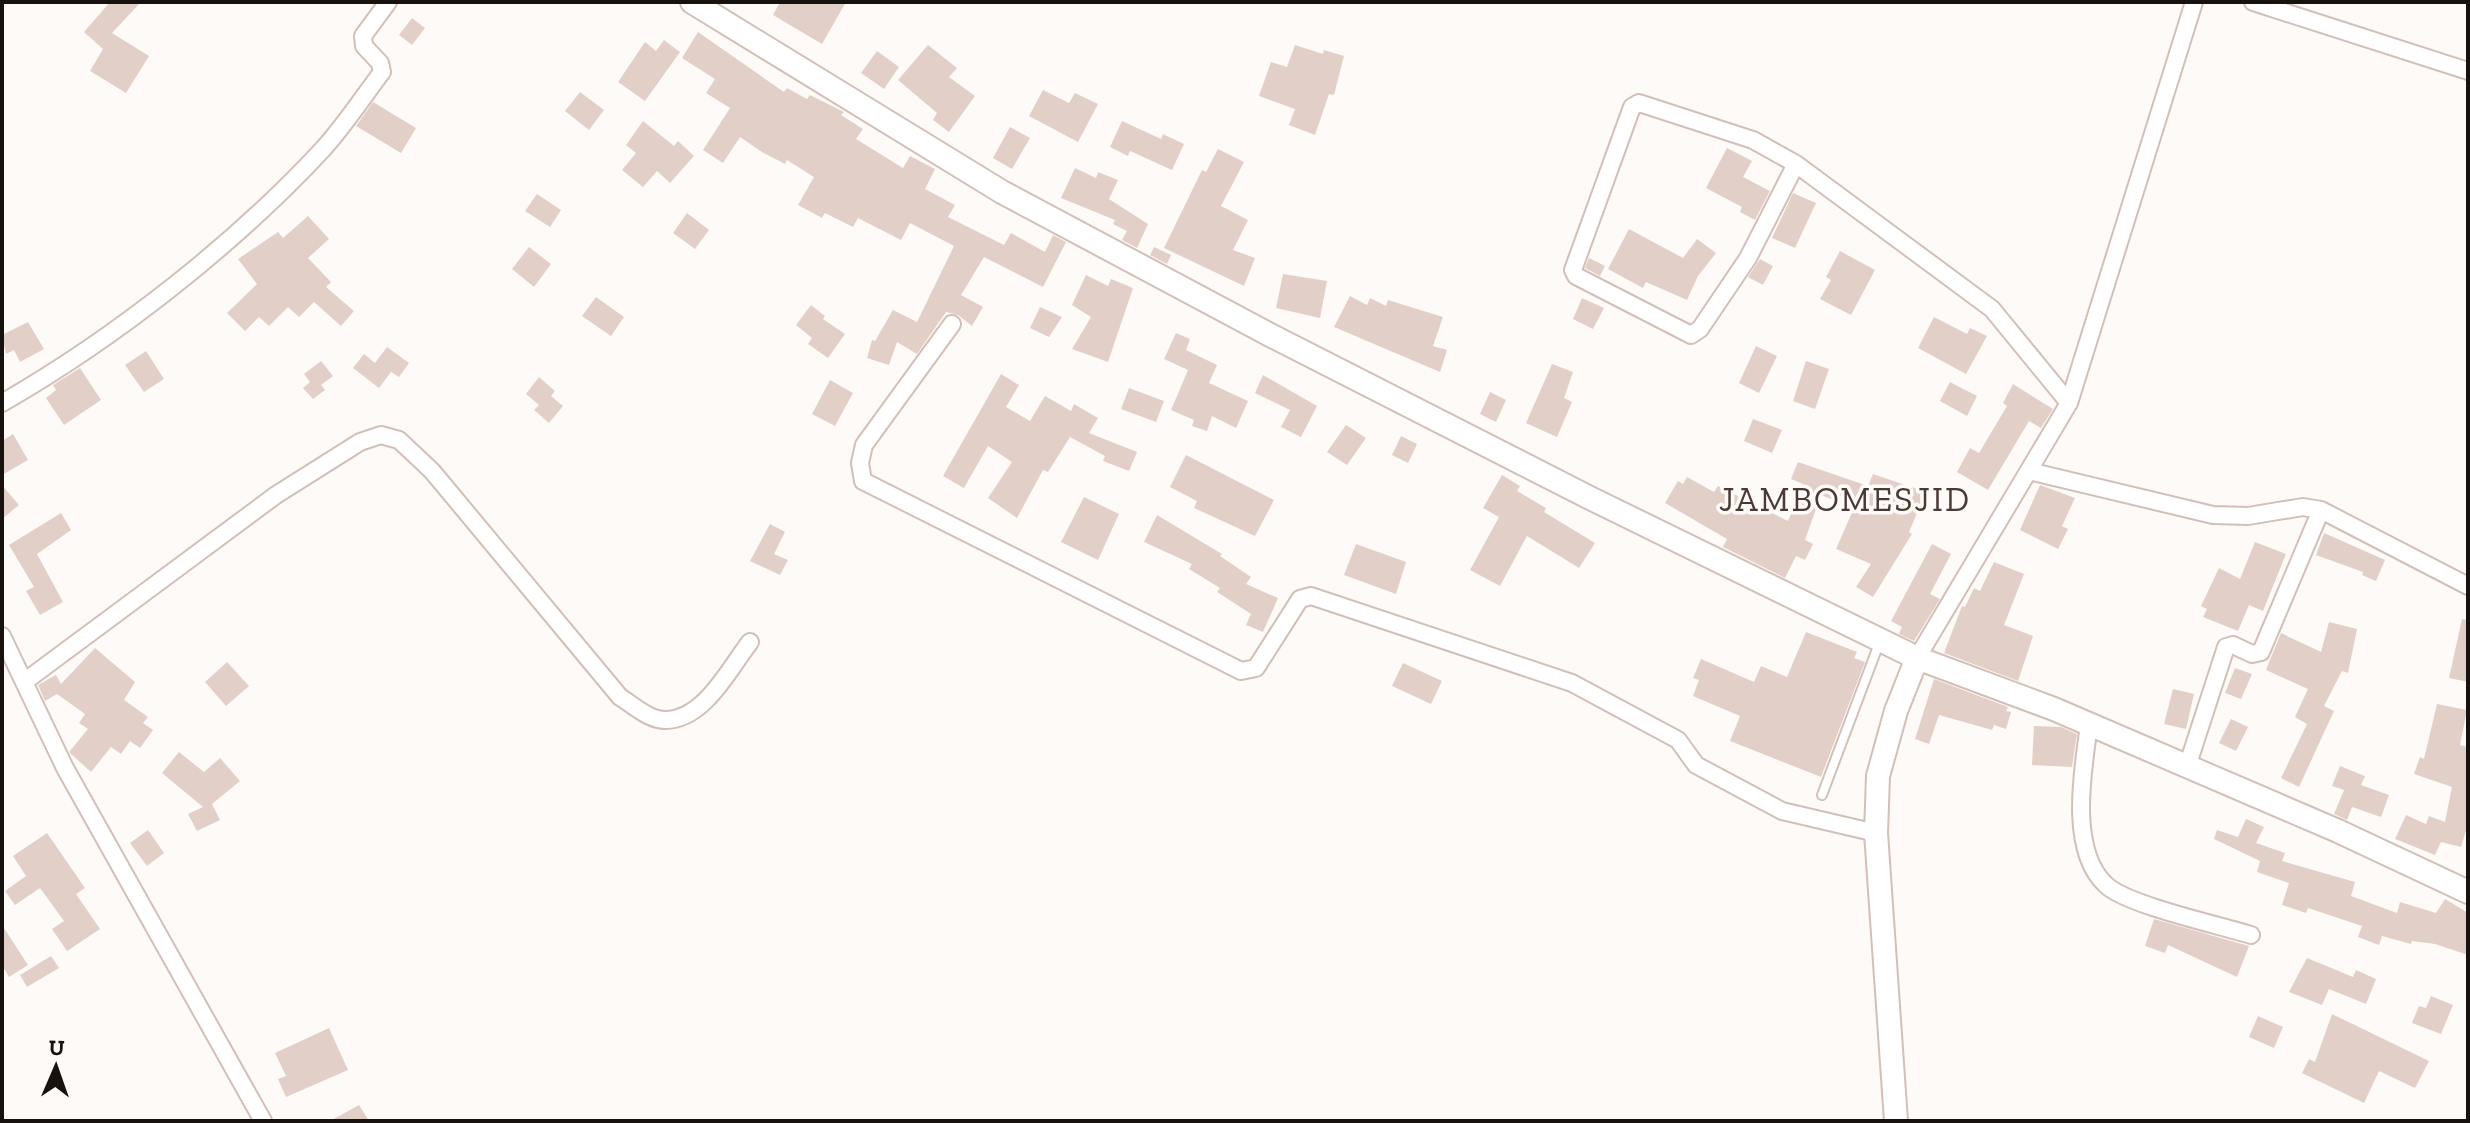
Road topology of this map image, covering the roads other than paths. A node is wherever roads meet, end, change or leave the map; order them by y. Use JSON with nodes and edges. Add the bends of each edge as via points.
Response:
{"nodes":[{"id":1,"x":388,"y":2,"type":"edge"},
{"id":2,"x":692,"y":2,"type":"edge"},
{"id":3,"x":2194,"y":2,"type":"edge"},
{"id":4,"x":2253,"y":2,"type":"edge"},
{"id":5,"x":2468,"y":71,"type":"edge"},
{"id":6,"x":1796,"y":164,"type":"junction"},
{"id":7,"x":952,"y":324,"type":"dead end"},
{"id":8,"x":2072,"y":396,"type":"junction"},
{"id":9,"x":2,"y":403,"type":"edge"},
{"id":10,"x":2029,"y":471,"type":"junction"},
{"id":11,"x":2321,"y":510,"type":"junction"},
{"id":12,"x":2468,"y":586,"type":"edge"},
{"id":13,"x":2,"y":636,"type":"edge"},
{"id":14,"x":1880,"y":640,"type":"junction"},
{"id":15,"x":750,"y":642,"type":"dead end"},
{"id":16,"x":1917,"y":658,"type":"junction"},
{"id":17,"x":24,"y":682,"type":"junction"},
{"id":18,"x":2089,"y":725,"type":"junction"},
{"id":19,"x":2187,"y":767,"type":"junction"},
{"id":20,"x":1822,"y":795,"type":"dead end"},
{"id":21,"x":1876,"y":833,"type":"junction"},
{"id":22,"x":2468,"y":892,"type":"edge"},
{"id":23,"x":2251,"y":935,"type":"dead end"},
{"id":24,"x":263,"y":1121,"type":"edge"},
{"id":25,"x":1896,"y":1121,"type":"edge"}],
"edges":[{"from":1,"to":9,"type":"street","via":[[363,36],[382,72],[324,148],[228,244],[46,378]]},
{"from":2,"to":14,"type":"street","via":[[1015,199],[1272,336]]},
{"from":3,"to":8,"type":"street"},
{"from":4,"to":5,"type":"street"},
{"from":6,"to":6,"type":"street","via":[[1753,140],[1639,103],[1632,107],[1573,270],[1691,335],[1748,258]]},
{"from":6,"to":8,"type":"street","via":[[1992,309]]},
{"from":7,"to":21,"type":"street","via":[[864,445],[863,481],[1241,671],[1256,668],[1300,599],[1311,596],[1572,683],[1678,740],[1696,765],[1782,811]]},
{"from":8,"to":10,"type":"street"},
{"from":10,"to":11,"type":"street","via":[[2231,517],[2303,507]]},
{"from":10,"to":16,"type":"street"},
{"from":11,"to":12,"type":"street"},
{"from":11,"to":19,"type":"street","via":[[2261,652],[2226,647]]},
{"from":13,"to":17,"type":"street"},
{"from":14,"to":16,"type":"street"},
{"from":14,"to":20,"type":"lane"},
{"from":15,"to":17,"type":"street","via":[[695,712],[664,720],[644,713],[620,697],[432,471],[399,440],[381,435],[360,442],[276,495]]},
{"from":16,"to":18,"type":"street"},
{"from":16,"to":21,"type":"street","via":[[1881,759]]},
{"from":17,"to":24,"type":"street","via":[[65,768]]},
{"from":18,"to":19,"type":"street"},
{"from":18,"to":23,"type":"street","via":[[2080,798],[2087,848],[2103,883],[2124,895]]},
{"from":19,"to":22,"type":"street"},
{"from":21,"to":25,"type":"street"}]}
